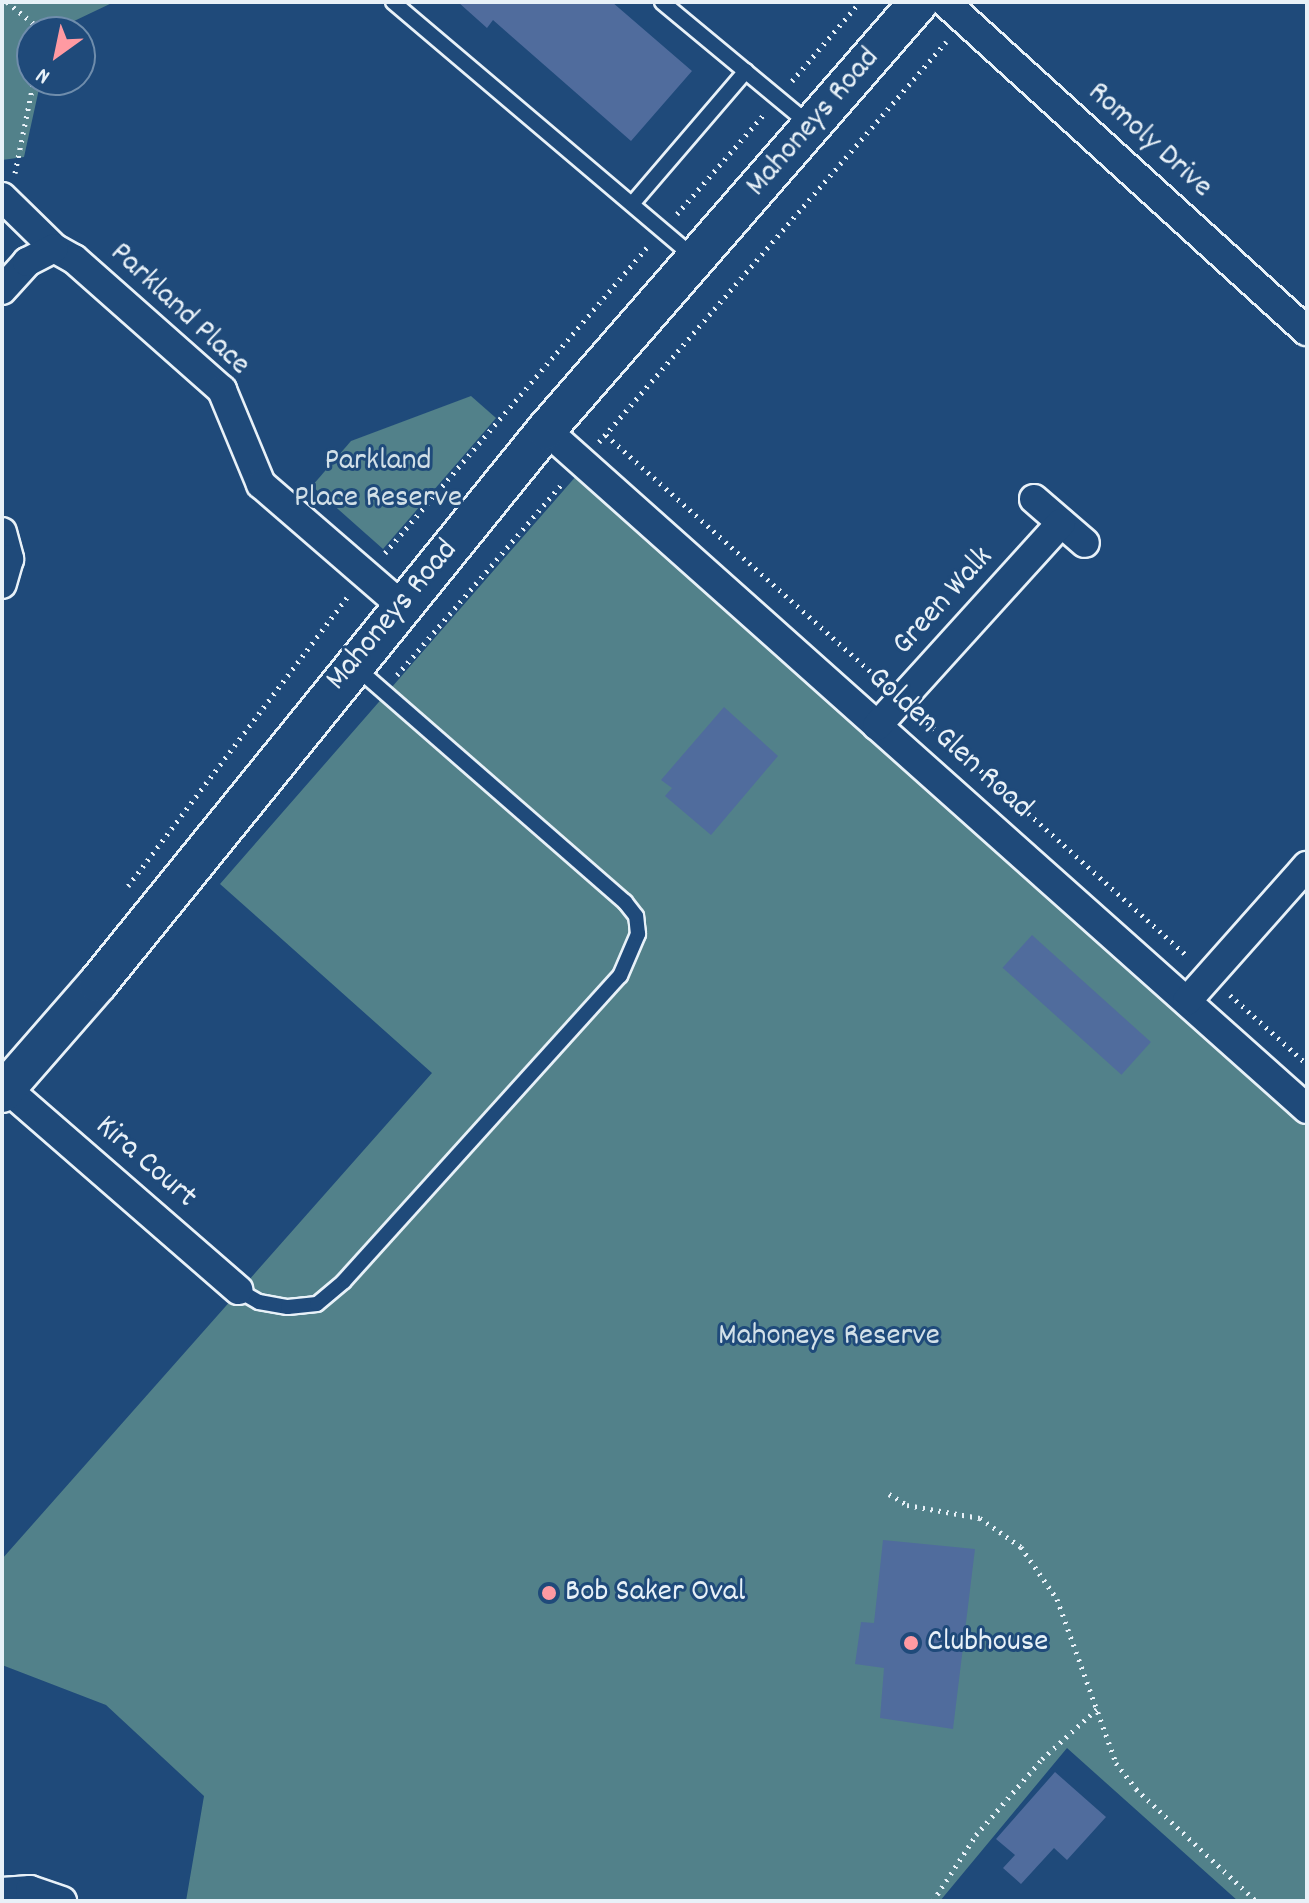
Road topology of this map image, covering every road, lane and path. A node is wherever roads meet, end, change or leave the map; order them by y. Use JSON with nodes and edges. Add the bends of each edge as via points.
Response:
{"nodes":[{"id":1,"x":9,"y":2,"type":"edge"},
{"id":2,"x":393,"y":2,"type":"edge"},
{"id":3,"x":662,"y":2,"type":"edge"},
{"id":4,"x":860,"y":2,"type":"edge"},
{"id":5,"x":919,"y":2,"type":"edge"},
{"id":6,"x":2,"y":6,"type":"edge"},
{"id":7,"x":955,"y":11,"type":"edge"},
{"id":8,"x":25,"y":16,"type":"edge"},
{"id":9,"x":746,"y":71,"type":"junction"},
{"id":10,"x":30,"y":96,"type":"edge"},
{"id":11,"x":778,"y":98,"type":"junction"},
{"id":12,"x":811,"y":126,"type":"junction"},
{"id":13,"x":6,"y":198,"type":"edge"},
{"id":14,"x":632,"y":204,"type":"junction"},
{"id":15,"x":662,"y":230,"type":"junction"},
{"id":16,"x":54,"y":248,"type":"junction"},
{"id":17,"x":695,"y":259,"type":"junction"},
{"id":18,"x":2,"y":290,"type":"edge"},
{"id":19,"x":1307,"y":331,"type":"edge"},
{"id":20,"x":546,"y":430,"type":"junction"},
{"id":21,"x":606,"y":435,"type":"junction"},
{"id":22,"x":582,"y":461,"type":"junction"},
{"id":23,"x":1034,"y":499,"type":"dead end"},
{"id":24,"x":1061,"y":523,"type":"junction"},
{"id":25,"x":2,"y":532,"type":"edge"},
{"id":26,"x":1085,"y":543,"type":"dead end"},
{"id":27,"x":366,"y":575,"type":"junction"},
{"id":28,"x":2,"y":584,"type":"edge"},
{"id":29,"x":402,"y":606,"type":"junction"},
{"id":30,"x":353,"y":664,"type":"junction"},
{"id":31,"x":384,"y":691,"type":"junction"},
{"id":32,"x":902,"y":699,"type":"junction"},
{"id":33,"x":877,"y":726,"type":"junction"},
{"id":34,"x":1307,"y":866,"type":"edge"},
{"id":35,"x":126,"y":889,"type":"dead end"},
{"id":36,"x":1209,"y":976,"type":"junction"},
{"id":37,"x":1187,"y":1001,"type":"junction"},
{"id":38,"x":1307,"y":1064,"type":"edge"},
{"id":39,"x":4,"y":1091,"type":"edge"},
{"id":40,"x":1307,"y":1109,"type":"edge"},
{"id":41,"x":238,"y":1290,"type":"joint"},
{"id":42,"x":889,"y":1494,"type":"dead end"},
{"id":43,"x":1097,"y":1709,"type":"junction"},
{"id":44,"x":2,"y":1892,"type":"edge"},
{"id":45,"x":62,"y":1901,"type":"edge"},
{"id":46,"x":933,"y":1901,"type":"edge"},
{"id":47,"x":1256,"y":1901,"type":"edge"}],
"edges":[{"from":1,"to":6,"type":"path"},
{"from":1,"to":8,"type":"path"},
{"from":2,"to":14,"type":"lane"},
{"from":3,"to":9,"type":"lane"},
{"from":4,"to":11,"type":"path"},
{"from":5,"to":12,"type":"main road","name":"Mahoneys Road"},
{"from":7,"to":19,"type":"street","name":"Romoly Drive"},
{"from":7,"to":21,"type":"path"},
{"from":9,"to":11,"type":"lane"},
{"from":9,"to":14,"type":"lane"},
{"from":10,"to":13,"type":"path"},
{"from":11,"to":12,"type":"lane"},
{"from":11,"to":15,"type":"path"},
{"from":12,"to":17,"type":"main road","name":"Mahoneys Road"},
{"from":13,"to":16,"type":"street","name":"Parkland Place"},
{"from":14,"to":15,"type":"lane"},
{"from":15,"to":17,"type":"lane"},
{"from":15,"to":27,"type":"path"},
{"from":16,"to":18,"type":"street","via":[[27,262]]},
{"from":16,"to":27,"type":"street","name":"Parkland Place","via":[[74,259],[222,390],[261,484]]},
{"from":17,"to":20,"type":"main road","name":"Mahoneys Road"},
{"from":20,"to":22,"type":"street","name":"Golden Glen Road"},
{"from":20,"to":29,"type":"main road","name":"Mahoneys Road"},
{"from":21,"to":22,"type":"path"},
{"from":21,"to":32,"type":"path"},
{"from":22,"to":31,"type":"path"},
{"from":22,"to":33,"type":"street","name":"Golden Glen Road"},
{"from":23,"to":24,"type":"street"},
{"from":24,"to":26,"type":"street"},
{"from":24,"to":32,"type":"street","name":"Green Walk"},
{"from":25,"to":28,"type":"street","via":[[9,559]]},
{"from":27,"to":29,"type":"street","name":"Parkland Place"},
{"from":27,"to":35,"type":"path"},
{"from":29,"to":30,"type":"main road","name":"Mahoneys Road"},
{"from":30,"to":31,"type":"lane"},
{"from":30,"to":39,"type":"main road","name":"Mahoneys Road","via":[[98,983]]},
{"from":31,"to":41,"type":"lane","via":[[625,902],[636,916],[638,934],[620,976],[344,1281],[317,1304],[288,1307],[259,1302]]},
{"from":32,"to":33,"type":"street","name":"Green Walk"},
{"from":32,"to":36,"type":"path"},
{"from":33,"to":37,"type":"street","name":"Golden Glen Road"},
{"from":34,"to":36,"type":"street"},
{"from":36,"to":37,"type":"street"},
{"from":36,"to":38,"type":"path"},
{"from":37,"to":40,"type":"street","name":"Golden Glen Road"},
{"from":39,"to":41,"type":"street","name":"Kira Court"},
{"from":42,"to":43,"type":"path","via":[[917,1508],[980,1518],[1021,1547],[1057,1599]]},
{"from":43,"to":46,"type":"path","via":[[1042,1759],[976,1835]]},
{"from":43,"to":47,"type":"path","via":[[1116,1763],[1136,1789]]},
{"from":44,"to":45,"type":"street","via":[[30,1890]]}]}
